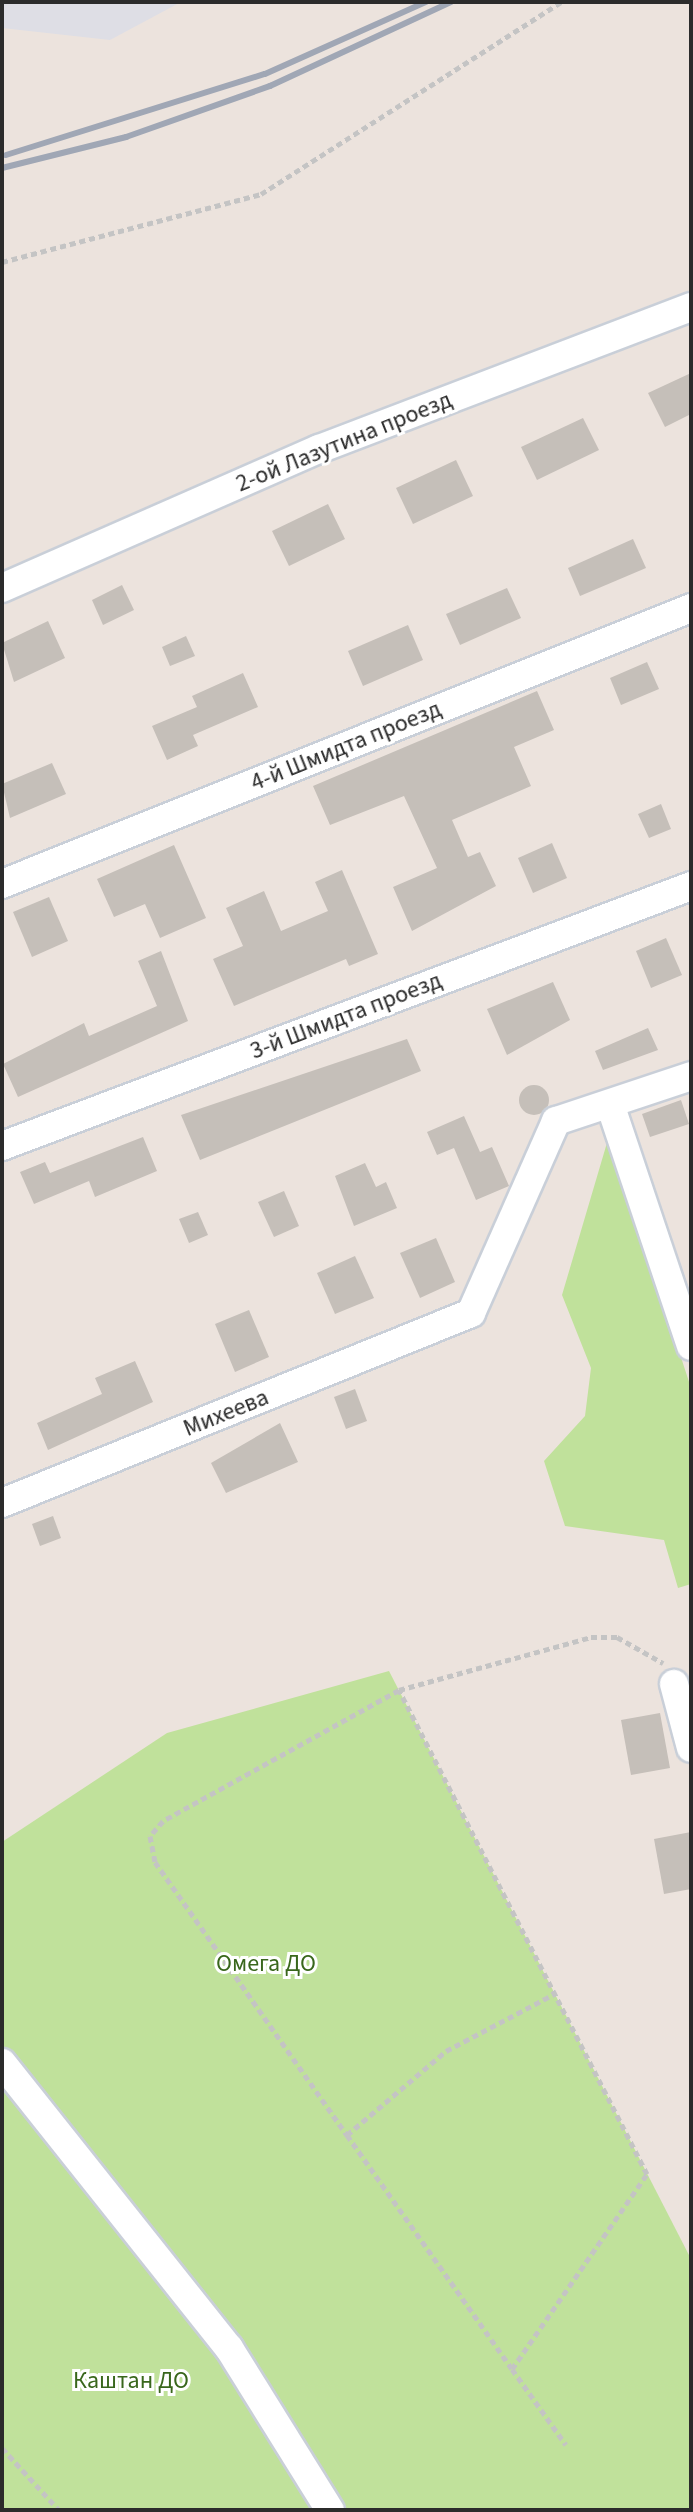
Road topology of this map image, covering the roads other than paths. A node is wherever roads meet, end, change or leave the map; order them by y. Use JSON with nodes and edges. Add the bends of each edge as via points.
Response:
{"nodes":[{"id":1,"x":691,"y":307,"type":"edge"},
{"id":2,"x":2,"y":588,"type":"edge"},
{"id":3,"x":691,"y":608,"type":"edge"},
{"id":4,"x":2,"y":884,"type":"edge"},
{"id":5,"x":691,"y":886,"type":"edge"},
{"id":6,"x":691,"y":1076,"type":"edge"},
{"id":7,"x":610,"y":1104,"type":"junction"},
{"id":8,"x":2,"y":1146,"type":"edge"},
{"id":9,"x":691,"y":1346,"type":"edge"},
{"id":10,"x":2,"y":1503,"type":"edge"},
{"id":11,"x":674,"y":1684,"type":"road end"},
{"id":12,"x":691,"y":1748,"type":"edge"},
{"id":13,"x":2,"y":2063,"type":"edge"},
{"id":14,"x":330,"y":2510,"type":"edge"}],
"edges":[{"from":1,"to":2,"type":"street","name":"2-ой Лазутина проезд","via":[[319,449]]},
{"from":3,"to":4,"type":"street","name":"4-й Шмидта проезд"},
{"from":5,"to":8,"type":"street","name":"3-й Шмидта проезд"},
{"from":6,"to":7,"type":"street","name":"Михеева"},
{"from":7,"to":9,"type":"street"},
{"from":7,"to":10,"type":"street","name":"Михеева","via":[[556,1121],[471,1313]]},
{"from":11,"to":12,"type":"street"},
{"from":13,"to":14,"type":"street","via":[[229,2348]]}]}
